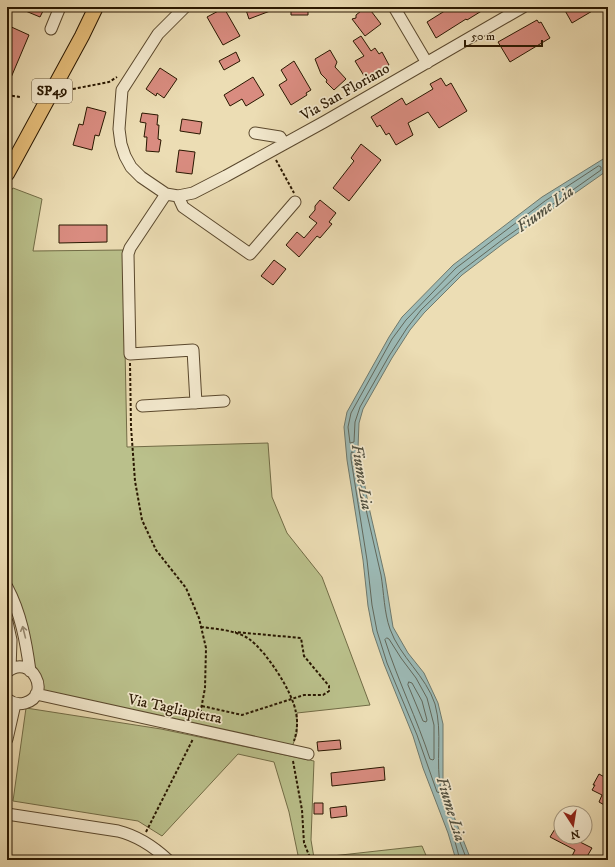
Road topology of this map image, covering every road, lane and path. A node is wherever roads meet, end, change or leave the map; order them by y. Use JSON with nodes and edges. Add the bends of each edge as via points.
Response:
{"nodes":[{"id":1,"x":60,"y":7,"type":"edge"},
{"id":2,"x":96,"y":7,"type":"edge"},
{"id":3,"x":185,"y":7,"type":"edge"},
{"id":4,"x":394,"y":7,"type":"edge"},
{"id":5,"x":523,"y":7,"type":"edge"},
{"id":6,"x":51,"y":29,"type":"dead end"},
{"id":7,"x":427,"y":63,"type":"junction"},
{"id":8,"x":120,"y":74,"type":"dead end"},
{"id":9,"x":68,"y":90,"type":"dead end"},
{"id":10,"x":7,"y":95,"type":"edge"},
{"id":11,"x":20,"y":97,"type":"dead end"},
{"id":12,"x":255,"y":133,"type":"dead end"},
{"id":13,"x":284,"y":144,"type":"junction"},
{"id":14,"x":271,"y":151,"type":"junction"},
{"id":15,"x":7,"y":174,"type":"edge"},
{"id":16,"x":166,"y":194,"type":"junction"},
{"id":17,"x":178,"y":196,"type":"junction"},
{"id":18,"x":295,"y":202,"type":"joint"},
{"id":19,"x":130,"y":354,"type":"junction"},
{"id":20,"x":224,"y":401,"type":"dead end"},
{"id":21,"x":196,"y":403,"type":"junction"},
{"id":22,"x":142,"y":406,"type":"dead end"},
{"id":23,"x":7,"y":587,"type":"edge"},
{"id":24,"x":7,"y":622,"type":"edge"},
{"id":25,"x":201,"y":627,"type":"junction"},
{"id":26,"x":232,"y":632,"type":"junction"},
{"id":27,"x":30,"y":670,"type":"junction"},
{"id":28,"x":9,"y":671,"type":"edge"},
{"id":29,"x":36,"y":694,"type":"junction"},
{"id":30,"x":291,"y":700,"type":"junction"},
{"id":31,"x":11,"y":701,"type":"edge"},
{"id":32,"x":202,"y":706,"type":"junction"},
{"id":33,"x":198,"y":730,"type":"junction"},
{"id":34,"x":7,"y":738,"type":"edge"},
{"id":35,"x":292,"y":750,"type":"junction"},
{"id":36,"x":308,"y":754,"type":"dead end"},
{"id":37,"x":7,"y":814,"type":"edge"},
{"id":38,"x":142,"y":840,"type":"junction"},
{"id":39,"x":168,"y":860,"type":"edge"},
{"id":40,"x":311,"y":860,"type":"edge"}],
"edges":[{"from":1,"to":6,"type":"street"},
{"from":2,"to":15,"type":"main road","number":"SP49"},
{"from":3,"to":16,"type":"street","via":[[158,34],[122,90],[119,129],[125,156],[141,177]]},
{"from":4,"to":7,"type":"street"},
{"from":5,"to":7,"type":"street","name":"Via San Floriano"},
{"from":7,"to":13,"type":"street","name":"Via San Floriano"},
{"from":8,"to":9,"type":"path","via":[[109,82]]},
{"from":10,"to":11,"type":"path"},
{"from":12,"to":13,"type":"street","via":[[280,137]]},
{"from":13,"to":14,"type":"street","name":"Via San Floriano"},
{"from":14,"to":17,"type":"street","name":"Via San Floriano","via":[[193,193]]},
{"from":14,"to":18,"type":"path","via":[[294,193]]},
{"from":16,"to":17,"type":"street"},
{"from":16,"to":19,"type":"street","via":[[128,254]]},
{"from":17,"to":18,"type":"street","via":[[183,207],[250,254]]},
{"from":19,"to":21,"type":"street","via":[[193,350]]},
{"from":19,"to":25,"type":"path","via":[[131,427],[135,481],[142,520],[156,550],[186,588]]},
{"from":20,"to":21,"type":"street"},
{"from":21,"to":22,"type":"street"},
{"from":27,"to":23,"type":"street","one_way":true,"via":[[20,618]]},
{"from":24,"to":28,"type":"street","via":[[11,640]]},
{"from":25,"to":26,"type":"path"},
{"from":25,"to":32,"type":"path","via":[[206,648]]},
{"from":26,"to":30,"type":"path","via":[[248,638],[263,652],[279,674]]},
{"from":26,"to":30,"type":"path","via":[[301,638],[304,656],[329,686],[329,691],[323,695],[304,695]]},
{"from":27,"to":28,"type":"street","via":[[20,667]]},
{"from":27,"to":29,"type":"street","via":[[38,683]]},
{"from":29,"to":31,"type":"street","via":[[27,703]]},
{"from":29,"to":33,"type":"street","name":"Via Tagliapietra"},
{"from":30,"to":32,"type":"path","via":[[242,715]]},
{"from":30,"to":35,"type":"path","via":[[296,713],[297,733]]},
{"from":31,"to":34,"type":"street"},
{"from":32,"to":33,"type":"path"},
{"from":33,"to":35,"type":"street","name":"Via Tagliapietra"},
{"from":33,"to":38,"type":"path"},
{"from":35,"to":36,"type":"street","name":"Via Tagliapietra"},
{"from":35,"to":40,"type":"path","via":[[302,810],[304,843]]},
{"from":37,"to":38,"type":"street","via":[[118,830]]},
{"from":38,"to":39,"type":"street"}]}
